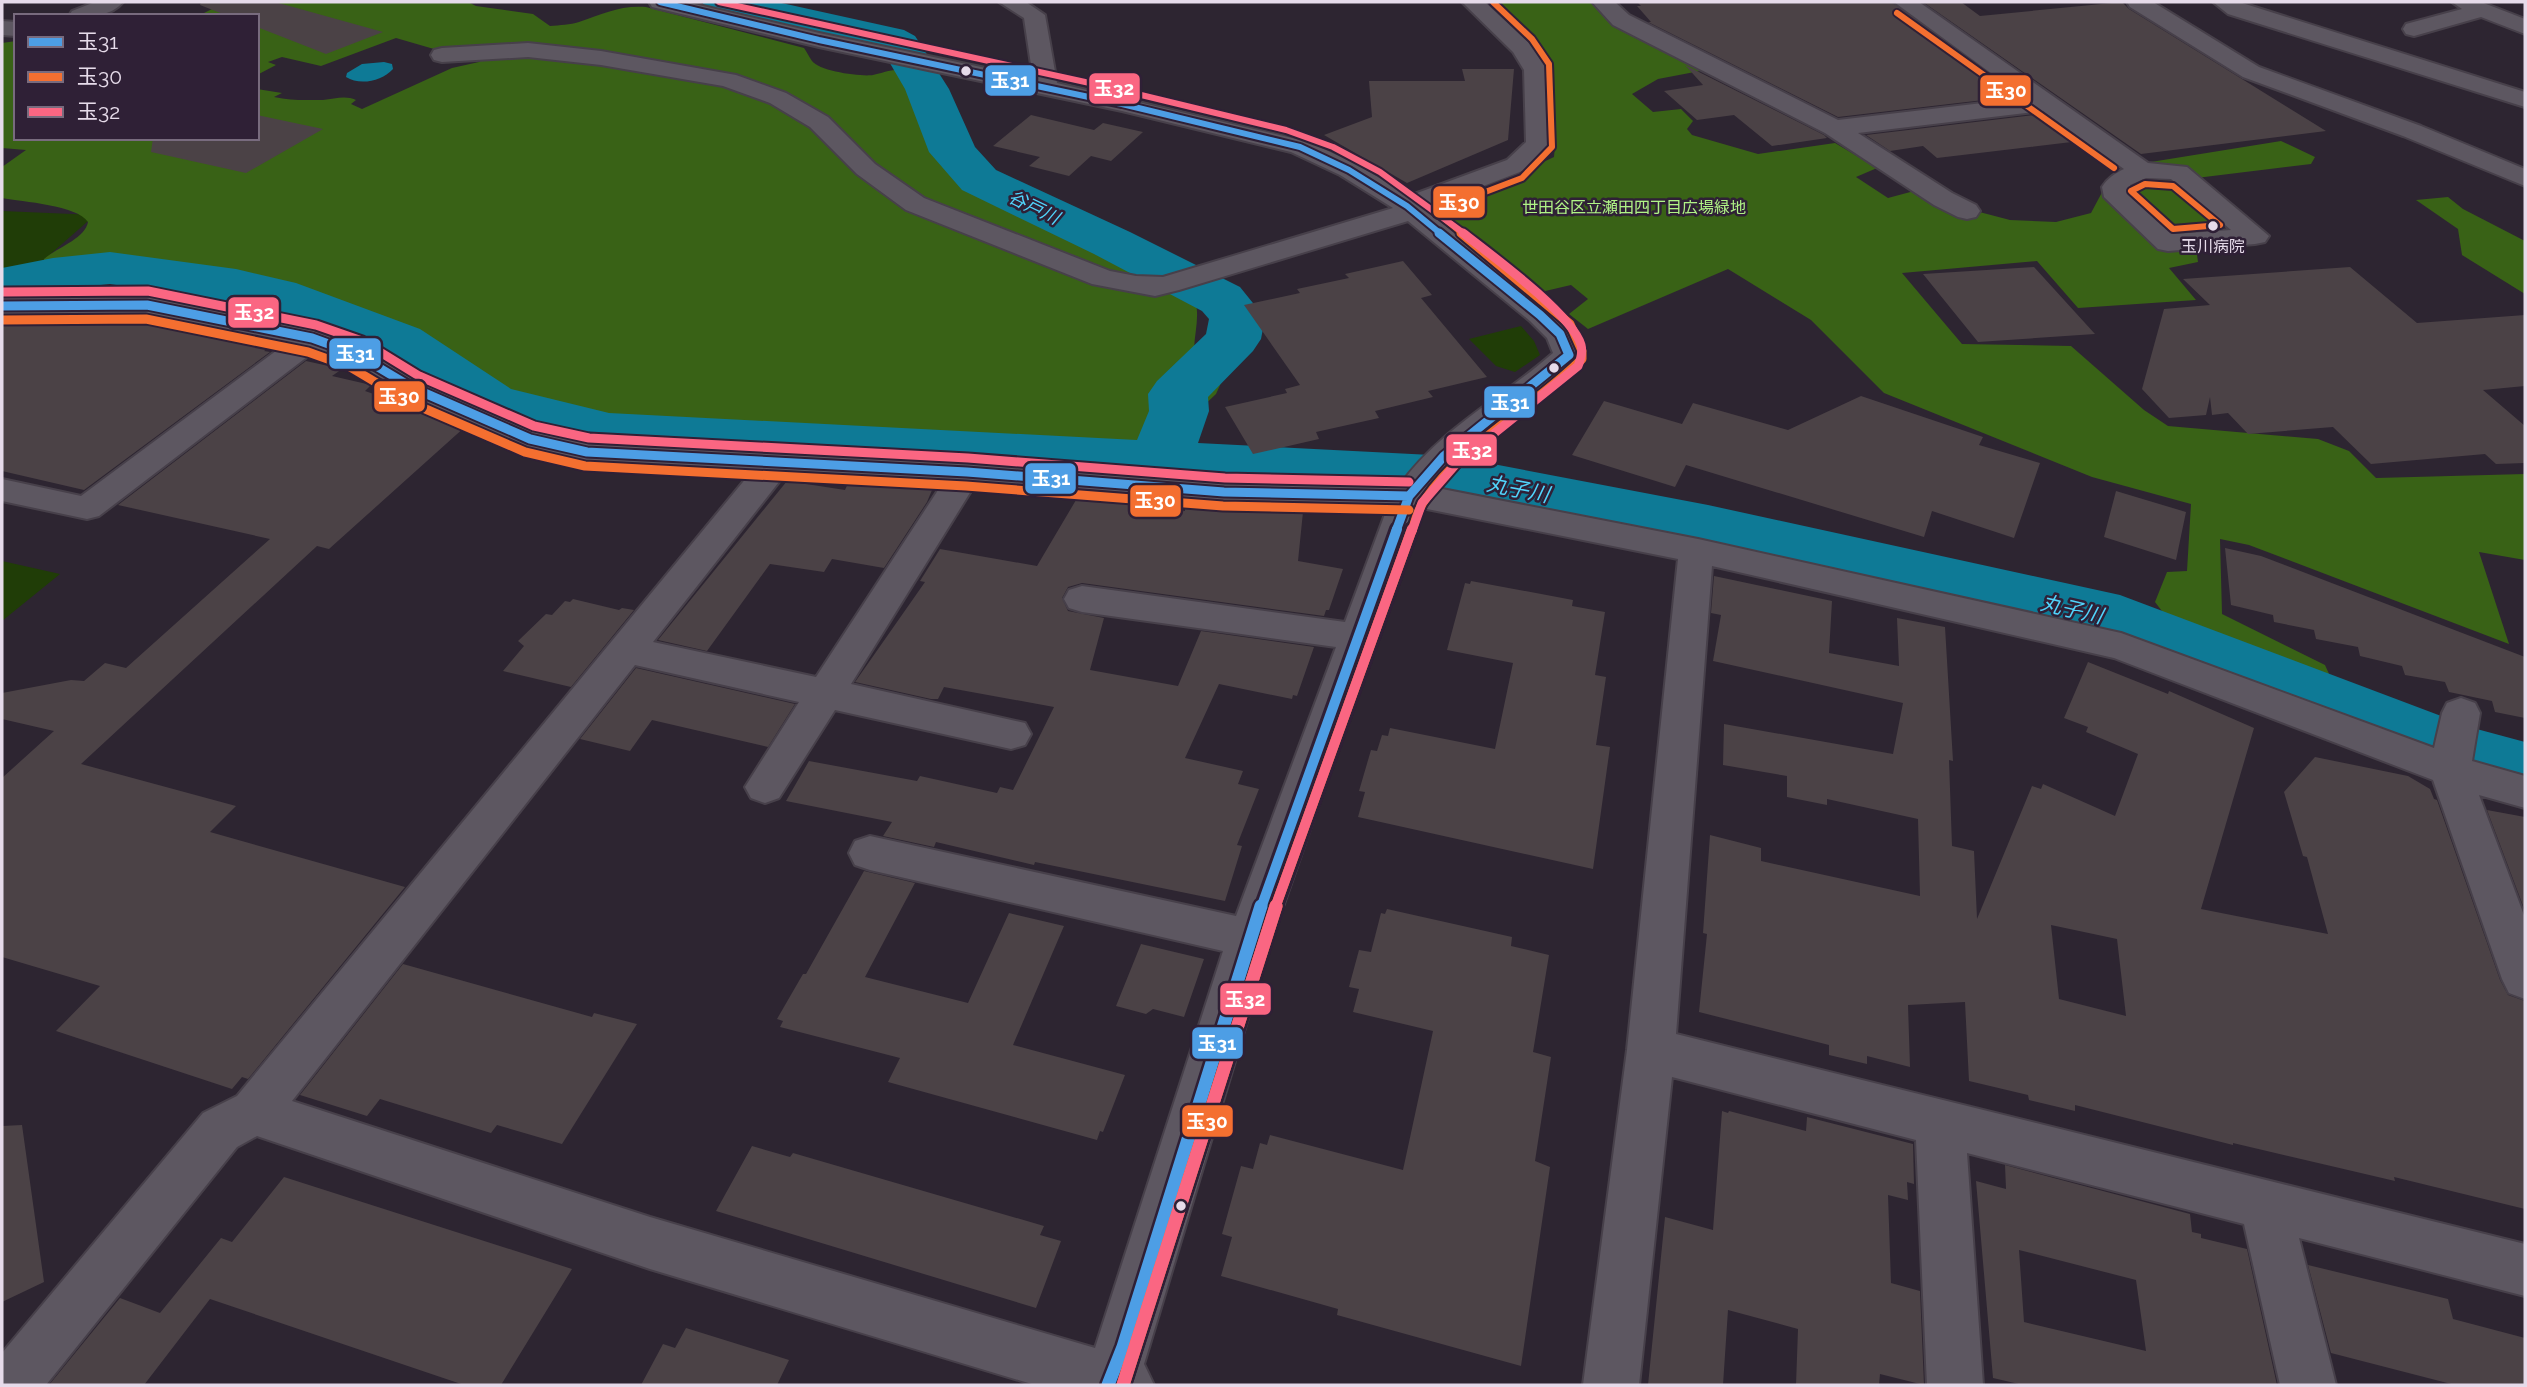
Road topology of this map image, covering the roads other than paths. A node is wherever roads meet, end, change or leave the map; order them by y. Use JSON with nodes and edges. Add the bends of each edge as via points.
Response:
{"nodes":[{"id":1,"x":112,"y":2,"type":"edge"},
{"id":2,"x":660,"y":2,"type":"edge"},
{"id":3,"x":769,"y":2,"type":"edge"},
{"id":4,"x":1010,"y":2,"type":"edge"},
{"id":5,"x":1474,"y":2,"type":"edge"},
{"id":6,"x":1603,"y":2,"type":"edge"},
{"id":7,"x":1905,"y":2,"type":"edge"},
{"id":8,"x":2138,"y":2,"type":"edge"},
{"id":9,"x":2224,"y":2,"type":"edge"},
{"id":10,"x":2472,"y":6,"type":"edge"},
{"id":11,"x":85,"y":14,"type":"edge"},
{"id":12,"x":2525,"y":27,"type":"edge"},
{"id":13,"x":2414,"y":29,"type":"dead end"},
{"id":14,"x":442,"y":55,"type":"dead end"},
{"id":15,"x":945,"y":66,"type":"junction"},
{"id":16,"x":1046,"y":87,"type":"junction"},
{"id":17,"x":2525,"y":100,"type":"edge"},
{"id":18,"x":2047,"y":103,"type":"junction"},
{"id":19,"x":1834,"y":128,"type":"junction"},
{"id":20,"x":2142,"y":170,"type":"junction"},
{"id":21,"x":2525,"y":178,"type":"edge"},
{"id":22,"x":1410,"y":208,"type":"junction"},
{"id":23,"x":1967,"y":211,"type":"dead end"},
{"id":24,"x":2,"y":306,"type":"edge"},
{"id":25,"x":312,"y":338,"type":"junction"},
{"id":26,"x":776,"y":463,"type":"junction"},
{"id":27,"x":967,"y":472,"type":"junction"},
{"id":28,"x":1419,"y":482,"type":"junction"},
{"id":29,"x":2,"y":489,"type":"edge"},
{"id":30,"x":1698,"y":551,"type":"junction"},
{"id":31,"x":1082,"y":599,"type":"dead end"},
{"id":32,"x":1358,"y":637,"type":"junction"},
{"id":33,"x":628,"y":650,"type":"junction"},
{"id":34,"x":823,"y":693,"type":"junction"},
{"id":35,"x":1011,"y":734,"type":"dead end"},
{"id":36,"x":2456,"y":741,"type":"junction"},
{"id":37,"x":765,"y":786,"type":"dead end"},
{"id":38,"x":2525,"y":792,"type":"edge"},
{"id":39,"x":870,"y":853,"type":"dead end"},
{"id":40,"x":1250,"y":938,"type":"junction"},
{"id":41,"x":2525,"y":979,"type":"edge"},
{"id":42,"x":1651,"y":1050,"type":"junction"},
{"id":43,"x":254,"y":1112,"type":"junction"},
{"id":44,"x":1940,"y":1123,"type":"junction"},
{"id":45,"x":2266,"y":1205,"type":"junction"},
{"id":46,"x":2525,"y":1270,"type":"edge"},
{"id":47,"x":1114,"y":1384,"type":"edge"},
{"id":48,"x":11,"y":1385,"type":"edge"},
{"id":49,"x":1611,"y":1385,"type":"edge"},
{"id":50,"x":1955,"y":1385,"type":"edge"},
{"id":51,"x":2308,"y":1385,"type":"edge"}],
"edges":[{"from":1,"to":11,"type":"street"},
{"from":2,"to":15,"type":"street"},
{"from":3,"to":15,"type":"street","via":[[929,41]]},
{"from":4,"to":16,"type":"street","via":[[1034,15]]},
{"from":5,"to":22,"type":"street","via":[[1521,48],[1536,70],[1538,144],[1516,165]]},
{"from":6,"to":19,"type":"street","via":[[1621,20]]},
{"from":7,"to":18,"type":"street"},
{"from":8,"to":21,"type":"street","via":[[2251,72]]},
{"from":9,"to":17,"type":"street"},
{"from":10,"to":12,"type":"street"},
{"from":10,"to":13,"type":"street"},
{"from":14,"to":22,"type":"street","via":[[528,50],[728,80],[778,98],[819,122],[866,169],[915,204],[1102,278],[1155,287]]},
{"from":15,"to":16,"type":"street"},
{"from":16,"to":22,"type":"street","via":[[1300,147],[1349,170]]},
{"from":18,"to":19,"type":"street"},
{"from":18,"to":20,"type":"street"},
{"from":19,"to":23,"type":"street"},
{"from":20,"to":20,"type":"street","via":[[2178,172],[2255,236],[2168,243],[2117,197],[2115,187],[2121,180]]},
{"from":22,"to":28,"type":"street","via":[[1540,315],[1560,334],[1569,355],[1466,435]]},
{"from":24,"to":25,"type":"street","via":[[146,304]]},
{"from":25,"to":26,"type":"street","via":[[356,354],[413,388],[530,439],[587,453]]},
{"from":25,"to":29,"type":"street","via":[[87,508]]},
{"from":26,"to":27,"type":"street"},
{"from":26,"to":33,"type":"street"},
{"from":27,"to":28,"type":"street","via":[[1224,492]]},
{"from":27,"to":34,"type":"street"},
{"from":28,"to":30,"type":"street"},
{"from":28,"to":32,"type":"street"},
{"from":30,"to":36,"type":"street","via":[[2121,646]]},
{"from":30,"to":42,"type":"street","via":[[1692,569]]},
{"from":31,"to":32,"type":"street"},
{"from":32,"to":40,"type":"street"},
{"from":33,"to":34,"type":"street"},
{"from":33,"to":43,"type":"street"},
{"from":34,"to":35,"type":"street"},
{"from":34,"to":37,"type":"street"},
{"from":36,"to":38,"type":"street"},
{"from":36,"to":41,"type":"street"},
{"from":39,"to":40,"type":"street"},
{"from":40,"to":47,"type":"street"},
{"from":42,"to":44,"type":"street"},
{"from":42,"to":49,"type":"street"},
{"from":43,"to":47,"type":"street","via":[[650,1243]]},
{"from":43,"to":48,"type":"street","via":[[220,1130]]},
{"from":44,"to":45,"type":"street"},
{"from":44,"to":50,"type":"street"},
{"from":45,"to":46,"type":"street"},
{"from":45,"to":51,"type":"street"}]}
